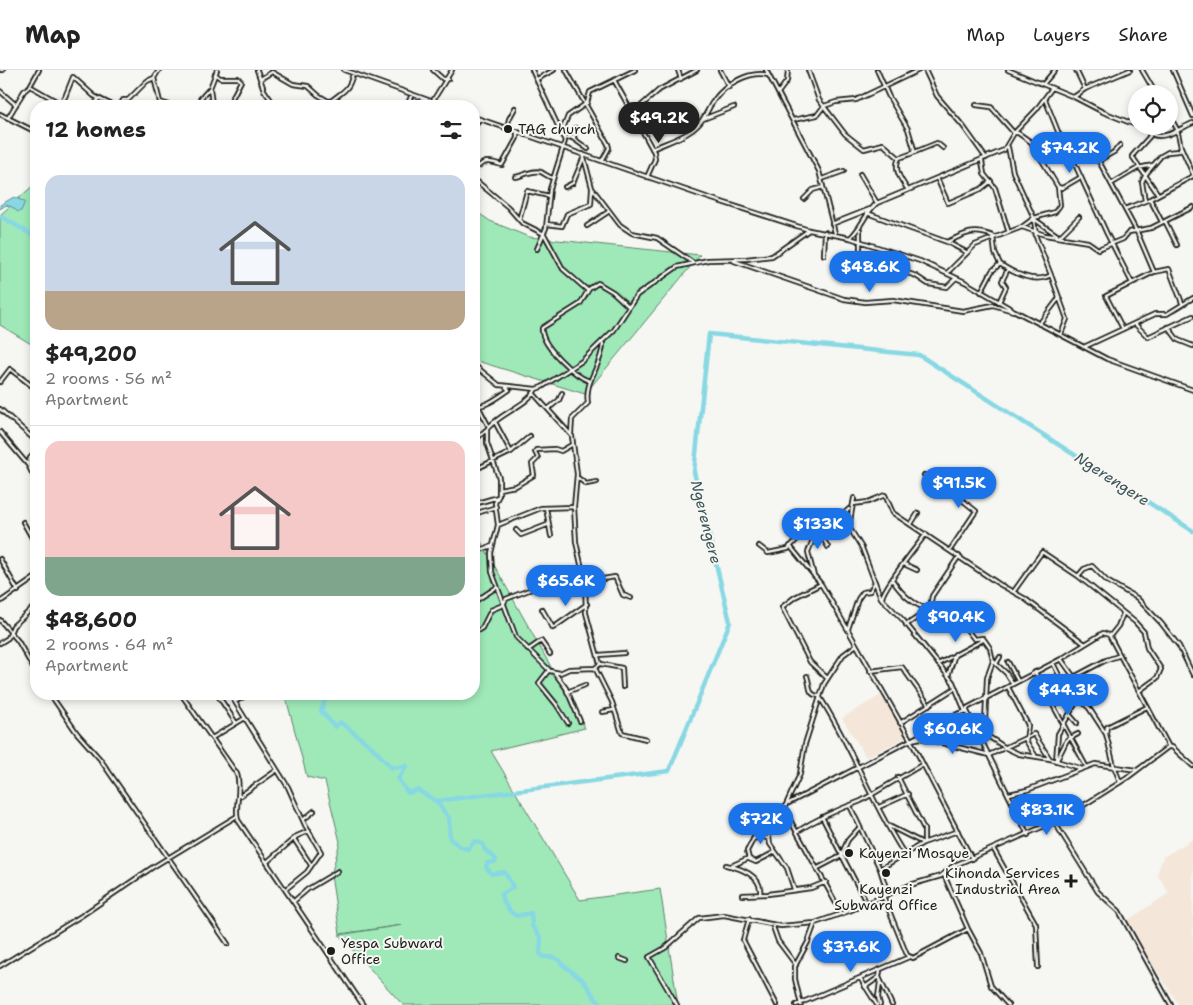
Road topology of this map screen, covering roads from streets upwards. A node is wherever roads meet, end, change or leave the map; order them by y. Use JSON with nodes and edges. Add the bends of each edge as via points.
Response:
{"nodes":[{"id":1,"x":39,"y":70,"type":"edge"},
{"id":2,"x":159,"y":70,"type":"edge"},
{"id":3,"x":217,"y":70,"type":"edge"},
{"id":4,"x":257,"y":70,"type":"edge"},
{"id":5,"x":344,"y":70,"type":"edge"},
{"id":6,"x":433,"y":70,"type":"edge"},
{"id":7,"x":452,"y":70,"type":"edge"},
{"id":8,"x":532,"y":70,"type":"edge"},
{"id":9,"x":554,"y":70,"type":"edge"},
{"id":10,"x":566,"y":70,"type":"edge"},
{"id":11,"x":620,"y":70,"type":"edge"},
{"id":12,"x":635,"y":70,"type":"edge"},
{"id":13,"x":678,"y":70,"type":"edge"},
{"id":14,"x":697,"y":70,"type":"edge"},
{"id":15,"x":720,"y":70,"type":"edge"},
{"id":16,"x":766,"y":70,"type":"edge"},
{"id":17,"x":788,"y":70,"type":"edge"},
{"id":18,"x":808,"y":70,"type":"edge"},
{"id":19,"x":877,"y":70,"type":"edge"},
{"id":20,"x":919,"y":70,"type":"edge"},
{"id":21,"x":925,"y":70,"type":"edge"},
{"id":22,"x":1008,"y":70,"type":"edge"},
{"id":23,"x":1055,"y":70,"type":"edge"},
{"id":24,"x":1076,"y":70,"type":"edge"},
{"id":25,"x":1130,"y":70,"type":"edge"},
{"id":26,"x":1142,"y":70,"type":"edge"},
{"id":27,"x":1173,"y":70,"type":"edge"},
{"id":28,"x":278,"y":72,"type":"edge"},
{"id":29,"x":353,"y":73,"type":"junction"},
{"id":30,"x":215,"y":74,"type":"junction"},
{"id":31,"x":768,"y":75,"type":"junction"},
{"id":32,"x":623,"y":76,"type":"junction"},
{"id":33,"x":154,"y":78,"type":"junction"},
{"id":34,"x":262,"y":78,"type":"junction"},
{"id":35,"x":448,"y":79,"type":"junction"},
{"id":36,"x":681,"y":79,"type":"junction"},
{"id":37,"x":537,"y":80,"type":"junction"},
{"id":38,"x":614,"y":80,"type":"junction"},
{"id":39,"x":1044,"y":83,"type":"junction"},
{"id":40,"x":884,"y":85,"type":"junction"},
{"id":41,"x":1151,"y":85,"type":"edge"},
{"id":42,"x":30,"y":86,"type":"junction"},
{"id":43,"x":729,"y":87,"type":"junction"},
{"id":44,"x":210,"y":88,"type":"junction"},
{"id":45,"x":1052,"y":88,"type":"junction"},
{"id":46,"x":1085,"y":89,"type":"junction"},
{"id":47,"x":0,"y":91,"type":"edge"},
{"id":48,"x":778,"y":93,"type":"junction"},
{"id":49,"x":412,"y":94,"type":"junction"},
{"id":50,"x":1074,"y":97,"type":"junction"},
{"id":51,"x":98,"y":98,"type":"joint"},
{"id":52,"x":1045,"y":99,"type":"junction"},
{"id":53,"x":51,"y":100,"type":"edge"},
{"id":54,"x":63,"y":100,"type":"edge"},
{"id":55,"x":102,"y":100,"type":"edge"},
{"id":56,"x":128,"y":100,"type":"edge"},
{"id":57,"x":160,"y":100,"type":"edge"},
{"id":58,"x":200,"y":100,"type":"edge"},
{"id":59,"x":212,"y":100,"type":"edge"},
{"id":60,"x":231,"y":100,"type":"edge"},
{"id":61,"x":271,"y":100,"type":"edge"},
{"id":62,"x":327,"y":100,"type":"edge"},
{"id":63,"x":333,"y":100,"type":"edge"},
{"id":64,"x":410,"y":100,"type":"edge"},
{"id":65,"x":427,"y":100,"type":"edge"},
{"id":66,"x":433,"y":100,"type":"edge"},
{"id":67,"x":586,"y":104,"type":"junction"},
{"id":68,"x":16,"y":105,"type":"junction"},
{"id":69,"x":976,"y":105,"type":"dead end"},
{"id":70,"x":824,"y":106,"type":"junction"},
{"id":71,"x":734,"y":107,"type":"dead end"},
{"id":72,"x":516,"y":108,"type":"dead end"},
{"id":73,"x":633,"y":113,"type":"junction"},
{"id":74,"x":0,"y":114,"type":"edge"},
{"id":75,"x":1193,"y":116,"type":"edge"},
{"id":76,"x":8,"y":118,"type":"junction"},
{"id":77,"x":480,"y":119,"type":"edge"},
{"id":78,"x":703,"y":119,"type":"junction"},
{"id":79,"x":793,"y":120,"type":"junction"},
{"id":80,"x":1128,"y":122,"type":"edge"},
{"id":81,"x":1193,"y":123,"type":"edge"},
{"id":82,"x":507,"y":128,"type":"junction"},
{"id":83,"x":574,"y":128,"type":"dead end"},
{"id":84,"x":30,"y":129,"type":"edge"},
{"id":85,"x":1178,"y":129,"type":"edge"},
{"id":86,"x":516,"y":131,"type":"junction"},
{"id":87,"x":562,"y":132,"type":"junction"},
{"id":88,"x":1014,"y":133,"type":"junction"},
{"id":89,"x":1178,"y":134,"type":"edge"},
{"id":90,"x":1150,"y":135,"type":"edge"},
{"id":91,"x":1152,"y":135,"type":"edge"},
{"id":92,"x":1168,"y":135,"type":"edge"},
{"id":93,"x":574,"y":138,"type":"junction"},
{"id":94,"x":564,"y":139,"type":"junction"},
{"id":95,"x":1120,"y":145,"type":"dead end"},
{"id":96,"x":1008,"y":147,"type":"junction"},
{"id":97,"x":1181,"y":147,"type":"junction"},
{"id":98,"x":564,"y":148,"type":"junction"},
{"id":99,"x":942,"y":148,"type":"dead end"},
{"id":100,"x":588,"y":149,"type":"dead end"},
{"id":101,"x":652,"y":149,"type":"junction"},
{"id":102,"x":915,"y":152,"type":"junction"},
{"id":103,"x":1094,"y":152,"type":"dead end"},
{"id":104,"x":583,"y":156,"type":"junction"},
{"id":105,"x":899,"y":158,"type":"junction"},
{"id":106,"x":986,"y":158,"type":"junction"},
{"id":107,"x":982,"y":160,"type":"junction"},
{"id":108,"x":602,"y":161,"type":"junction"},
{"id":109,"x":1098,"y":161,"type":"junction"},
{"id":110,"x":480,"y":165,"type":"edge"},
{"id":111,"x":1154,"y":165,"type":"junction"},
{"id":112,"x":1138,"y":168,"type":"junction"},
{"id":113,"x":844,"y":171,"type":"dead end"},
{"id":114,"x":860,"y":174,"type":"dead end"},
{"id":115,"x":1146,"y":174,"type":"junction"},
{"id":116,"x":1193,"y":175,"type":"edge"},
{"id":117,"x":515,"y":177,"type":"dead end"},
{"id":118,"x":647,"y":177,"type":"junction"},
{"id":119,"x":1081,"y":177,"type":"junction"},
{"id":120,"x":553,"y":178,"type":"junction"},
{"id":121,"x":937,"y":178,"type":"junction"},
{"id":122,"x":822,"y":179,"type":"junction"},
{"id":123,"x":992,"y":181,"type":"junction"},
{"id":124,"x":480,"y":184,"type":"edge"},
{"id":125,"x":1111,"y":184,"type":"junction"},
{"id":126,"x":565,"y":187,"type":"dead end"},
{"id":127,"x":823,"y":187,"type":"junction"},
{"id":128,"x":1058,"y":187,"type":"junction"},
{"id":129,"x":592,"y":188,"type":"junction"},
{"id":130,"x":908,"y":190,"type":"junction"},
{"id":131,"x":1158,"y":194,"type":"junction"},
{"id":132,"x":548,"y":196,"type":"junction"},
{"id":133,"x":804,"y":199,"type":"dead end"},
{"id":134,"x":1150,"y":199,"type":"junction"},
{"id":135,"x":1145,"y":201,"type":"junction"},
{"id":136,"x":877,"y":203,"type":"junction"},
{"id":137,"x":1193,"y":207,"type":"edge"},
{"id":138,"x":870,"y":209,"type":"junction"},
{"id":139,"x":1125,"y":209,"type":"junction"},
{"id":140,"x":608,"y":212,"type":"junction"},
{"id":141,"x":868,"y":213,"type":"junction"},
{"id":142,"x":1079,"y":217,"type":"dead end"},
{"id":143,"x":1034,"y":218,"type":"junction"},
{"id":144,"x":519,"y":220,"type":"junction"},
{"id":145,"x":1164,"y":222,"type":"junction"},
{"id":146,"x":547,"y":224,"type":"junction"},
{"id":147,"x":832,"y":224,"type":"junction"},
{"id":148,"x":587,"y":226,"type":"dead end"},
{"id":149,"x":1022,"y":226,"type":"junction"},
{"id":150,"x":860,"y":228,"type":"junction"},
{"id":151,"x":809,"y":230,"type":"junction"},
{"id":152,"x":1008,"y":230,"type":"junction"},
{"id":153,"x":1035,"y":231,"type":"junction"},
{"id":154,"x":825,"y":232,"type":"junction"},
{"id":155,"x":1137,"y":232,"type":"junction"},
{"id":156,"x":544,"y":234,"type":"junction"},
{"id":157,"x":835,"y":234,"type":"junction"},
{"id":158,"x":993,"y":236,"type":"junction"},
{"id":159,"x":1058,"y":236,"type":"junction"},
{"id":160,"x":850,"y":238,"type":"junction"},
{"id":161,"x":860,"y":241,"type":"junction"},
{"id":162,"x":947,"y":242,"type":"junction"},
{"id":163,"x":1112,"y":244,"type":"junction"},
{"id":164,"x":1176,"y":245,"type":"dead end"},
{"id":165,"x":537,"y":249,"type":"dead end"},
{"id":166,"x":966,"y":252,"type":"junction"},
{"id":167,"x":824,"y":255,"type":"dead end"},
{"id":168,"x":728,"y":260,"type":"junction"},
{"id":169,"x":692,"y":262,"type":"junction"},
{"id":170,"x":1000,"y":264,"type":"junction"},
{"id":171,"x":1008,"y":269,"type":"junction"},
{"id":172,"x":1154,"y":272,"type":"junction"},
{"id":173,"x":947,"y":273,"type":"junction"},
{"id":174,"x":1051,"y":275,"type":"junction"},
{"id":175,"x":956,"y":278,"type":"junction"},
{"id":176,"x":1132,"y":283,"type":"junction"},
{"id":177,"x":588,"y":290,"type":"junction"},
{"id":178,"x":982,"y":292,"type":"junction"},
{"id":179,"x":1059,"y":298,"type":"junction"},
{"id":180,"x":1193,"y":298,"type":"edge"},
{"id":181,"x":998,"y":301,"type":"junction"},
{"id":182,"x":1182,"y":303,"type":"junction"},
{"id":183,"x":995,"y":305,"type":"junction"},
{"id":184,"x":628,"y":306,"type":"junction"},
{"id":185,"x":1015,"y":311,"type":"junction"},
{"id":186,"x":1193,"y":316,"type":"edge"},
{"id":187,"x":1039,"y":324,"type":"junction"},
{"id":188,"x":1135,"y":324,"type":"junction"},
{"id":189,"x":1168,"y":327,"type":"junction"},
{"id":190,"x":1123,"y":329,"type":"junction"},
{"id":191,"x":1061,"y":335,"type":"junction"},
{"id":192,"x":602,"y":343,"type":"junction"},
{"id":193,"x":1193,"y":346,"type":"edge"},
{"id":194,"x":1084,"y":347,"type":"junction"},
{"id":195,"x":480,"y":370,"type":"edge"},
{"id":196,"x":570,"y":370,"type":"junction"},
{"id":197,"x":589,"y":381,"type":"junction"},
{"id":198,"x":0,"y":382,"type":"edge"},
{"id":199,"x":30,"y":384,"type":"edge"},
{"id":200,"x":506,"y":386,"type":"junction"},
{"id":201,"x":536,"y":389,"type":"junction"},
{"id":202,"x":1193,"y":390,"type":"edge"},
{"id":203,"x":562,"y":393,"type":"dead end"},
{"id":204,"x":534,"y":394,"type":"junction"},
{"id":205,"x":480,"y":406,"type":"edge"},
{"id":206,"x":548,"y":409,"type":"junction"},
{"id":207,"x":0,"y":411,"type":"edge"},
{"id":208,"x":480,"y":411,"type":"edge"},
{"id":209,"x":495,"y":422,"type":"junction"},
{"id":210,"x":488,"y":428,"type":"junction"},
{"id":211,"x":0,"y":432,"type":"edge"},
{"id":212,"x":571,"y":434,"type":"junction"},
{"id":213,"x":30,"y":436,"type":"edge"},
{"id":214,"x":480,"y":436,"type":"edge"},
{"id":215,"x":530,"y":436,"type":"dead end"},
{"id":216,"x":573,"y":444,"type":"junction"},
{"id":217,"x":511,"y":452,"type":"junction"},
{"id":218,"x":30,"y":458,"type":"edge"},
{"id":219,"x":494,"y":460,"type":"junction"},
{"id":220,"x":28,"y":465,"type":"junction"},
{"id":221,"x":480,"y":467,"type":"edge"},
{"id":222,"x":30,"y":469,"type":"edge"},
{"id":223,"x":577,"y":474,"type":"junction"},
{"id":224,"x":924,"y":475,"type":"dead end"},
{"id":225,"x":597,"y":482,"type":"dead end"},
{"id":226,"x":499,"y":489,"type":"junction"},
{"id":227,"x":498,"y":498,"type":"junction"},
{"id":228,"x":854,"y":498,"type":"dead end"},
{"id":229,"x":480,"y":502,"type":"edge"},
{"id":230,"x":852,"y":506,"type":"junction"},
{"id":231,"x":496,"y":507,"type":"junction"},
{"id":232,"x":574,"y":507,"type":"junction"},
{"id":233,"x":546,"y":508,"type":"junction"},
{"id":234,"x":480,"y":512,"type":"edge"},
{"id":235,"x":918,"y":513,"type":"dead end"},
{"id":236,"x":496,"y":517,"type":"junction"},
{"id":237,"x":839,"y":518,"type":"junction"},
{"id":238,"x":23,"y":522,"type":"dead end"},
{"id":239,"x":504,"y":523,"type":"junction"},
{"id":240,"x":849,"y":524,"type":"junction"},
{"id":241,"x":911,"y":524,"type":"junction"},
{"id":242,"x":498,"y":525,"type":"junction"},
{"id":243,"x":547,"y":525,"type":"junction"},
{"id":244,"x":812,"y":525,"type":"dead end"},
{"id":245,"x":516,"y":530,"type":"dead end"},
{"id":246,"x":806,"y":530,"type":"dead end"},
{"id":247,"x":30,"y":534,"type":"edge"},
{"id":248,"x":926,"y":534,"type":"junction"},
{"id":249,"x":550,"y":536,"type":"dead end"},
{"id":250,"x":492,"y":546,"type":"junction"},
{"id":251,"x":759,"y":546,"type":"dead end"},
{"id":252,"x":790,"y":546,"type":"junction"},
{"id":253,"x":828,"y":546,"type":"dead end"},
{"id":254,"x":480,"y":550,"type":"edge"},
{"id":255,"x":950,"y":550,"type":"junction"},
{"id":256,"x":959,"y":556,"type":"junction"},
{"id":257,"x":0,"y":559,"type":"edge"},
{"id":258,"x":904,"y":564,"type":"junction"},
{"id":259,"x":583,"y":569,"type":"junction"},
{"id":260,"x":917,"y":570,"type":"dead end"},
{"id":261,"x":1078,"y":576,"type":"junction"},
{"id":262,"x":815,"y":577,"type":"junction"},
{"id":263,"x":893,"y":581,"type":"junction"},
{"id":264,"x":30,"y":582,"type":"edge"},
{"id":265,"x":585,"y":582,"type":"junction"},
{"id":266,"x":875,"y":582,"type":"junction"},
{"id":267,"x":821,"y":584,"type":"junction"},
{"id":268,"x":497,"y":587,"type":"junction"},
{"id":269,"x":18,"y":591,"type":"junction"},
{"id":270,"x":1014,"y":592,"type":"junction"},
{"id":271,"x":480,"y":598,"type":"edge"},
{"id":272,"x":631,"y":598,"type":"dead end"},
{"id":273,"x":882,"y":600,"type":"junction"},
{"id":274,"x":0,"y":602,"type":"edge"},
{"id":275,"x":503,"y":604,"type":"junction"},
{"id":276,"x":587,"y":604,"type":"junction"},
{"id":277,"x":928,"y":608,"type":"junction"},
{"id":278,"x":542,"y":609,"type":"dead end"},
{"id":279,"x":30,"y":611,"type":"edge"},
{"id":280,"x":1123,"y":614,"type":"junction"},
{"id":281,"x":0,"y":620,"type":"edge"},
{"id":282,"x":906,"y":626,"type":"junction"},
{"id":283,"x":480,"y":629,"type":"edge"},
{"id":284,"x":848,"y":630,"type":"junction"},
{"id":285,"x":10,"y":631,"type":"junction"},
{"id":286,"x":1110,"y":636,"type":"junction"},
{"id":287,"x":984,"y":639,"type":"junction"},
{"id":288,"x":6,"y":640,"type":"junction"},
{"id":289,"x":18,"y":641,"type":"junction"},
{"id":290,"x":0,"y":643,"type":"edge"},
{"id":291,"x":1085,"y":644,"type":"junction"},
{"id":292,"x":855,"y":646,"type":"junction"},
{"id":293,"x":528,"y":650,"type":"junction"},
{"id":294,"x":550,"y":654,"type":"dead end"},
{"id":295,"x":624,"y":654,"type":"dead end"},
{"id":296,"x":955,"y":654,"type":"junction"},
{"id":297,"x":599,"y":655,"type":"junction"},
{"id":298,"x":1118,"y":656,"type":"dead end"},
{"id":299,"x":1000,"y":657,"type":"dead end"},
{"id":300,"x":1061,"y":659,"type":"junction"},
{"id":301,"x":992,"y":661,"type":"junction"},
{"id":302,"x":30,"y":662,"type":"edge"},
{"id":303,"x":1008,"y":662,"type":"dead end"},
{"id":304,"x":1053,"y":663,"type":"junction"},
{"id":305,"x":600,"y":664,"type":"junction"},
{"id":306,"x":938,"y":664,"type":"junction"},
{"id":307,"x":996,"y":664,"type":"junction"},
{"id":308,"x":595,"y":668,"type":"junction"},
{"id":309,"x":549,"y":670,"type":"junction"},
{"id":310,"x":870,"y":671,"type":"junction"},
{"id":311,"x":554,"y":672,"type":"junction"},
{"id":312,"x":1035,"y":672,"type":"junction"},
{"id":313,"x":1193,"y":675,"type":"edge"},
{"id":314,"x":807,"y":676,"type":"dead end"},
{"id":315,"x":948,"y":676,"type":"junction"},
{"id":316,"x":1072,"y":677,"type":"junction"},
{"id":317,"x":827,"y":678,"type":"junction"},
{"id":318,"x":1018,"y":681,"type":"junction"},
{"id":319,"x":1062,"y":681,"type":"junction"},
{"id":320,"x":1058,"y":683,"type":"dead end"},
{"id":321,"x":1013,"y":684,"type":"junction"},
{"id":322,"x":585,"y":685,"type":"dead end"},
{"id":323,"x":623,"y":687,"type":"dead end"},
{"id":324,"x":1008,"y":687,"type":"junction"},
{"id":325,"x":955,"y":688,"type":"junction"},
{"id":326,"x":1139,"y":691,"type":"junction"},
{"id":327,"x":567,"y":692,"type":"junction"},
{"id":328,"x":820,"y":696,"type":"junction"},
{"id":329,"x":986,"y":698,"type":"junction"},
{"id":330,"x":1079,"y":699,"type":"junction"},
{"id":331,"x":54,"y":700,"type":"edge"},
{"id":332,"x":185,"y":700,"type":"edge"},
{"id":333,"x":221,"y":700,"type":"edge"},
{"id":334,"x":238,"y":700,"type":"edge"},
{"id":335,"x":235,"y":702,"type":"joint"},
{"id":336,"x":929,"y":705,"type":"junction"},
{"id":337,"x":1147,"y":706,"type":"junction"},
{"id":338,"x":614,"y":710,"type":"junction"},
{"id":339,"x":966,"y":711,"type":"junction"},
{"id":340,"x":602,"y":712,"type":"dead end"},
{"id":341,"x":1070,"y":715,"type":"junction"},
{"id":342,"x":246,"y":718,"type":"junction"},
{"id":343,"x":580,"y":721,"type":"dead end"},
{"id":344,"x":900,"y":723,"type":"junction"},
{"id":345,"x":1077,"y":723,"type":"dead end"},
{"id":346,"x":236,"y":724,"type":"junction"},
{"id":347,"x":568,"y":724,"type":"dead end"},
{"id":348,"x":1063,"y":725,"type":"junction"},
{"id":349,"x":983,"y":733,"type":"junction"},
{"id":350,"x":1078,"y":734,"type":"dead end"},
{"id":351,"x":1106,"y":734,"type":"junction"},
{"id":352,"x":212,"y":738,"type":"junction"},
{"id":353,"x":981,"y":738,"type":"junction"},
{"id":354,"x":1026,"y":738,"type":"junction"},
{"id":355,"x":1070,"y":738,"type":"junction"},
{"id":356,"x":646,"y":739,"type":"dead end"},
{"id":357,"x":910,"y":739,"type":"junction"},
{"id":358,"x":1169,"y":746,"type":"junction"},
{"id":359,"x":1006,"y":748,"type":"junction"},
{"id":360,"x":989,"y":755,"type":"junction"},
{"id":361,"x":1036,"y":756,"type":"junction"},
{"id":362,"x":1050,"y":759,"type":"junction"},
{"id":363,"x":1056,"y":761,"type":"junction"},
{"id":364,"x":923,"y":764,"type":"junction"},
{"id":365,"x":859,"y":766,"type":"junction"},
{"id":366,"x":1086,"y":766,"type":"junction"},
{"id":367,"x":1114,"y":766,"type":"junction"},
{"id":368,"x":1193,"y":766,"type":"edge"},
{"id":369,"x":1082,"y":768,"type":"junction"},
{"id":370,"x":277,"y":770,"type":"junction"},
{"id":371,"x":1137,"y":770,"type":"junction"},
{"id":372,"x":898,"y":778,"type":"junction"},
{"id":373,"x":1120,"y":782,"type":"junction"},
{"id":374,"x":873,"y":794,"type":"junction"},
{"id":375,"x":908,"y":794,"type":"junction"},
{"id":376,"x":1009,"y":794,"type":"junction"},
{"id":377,"x":240,"y":796,"type":"junction"},
{"id":378,"x":789,"y":803,"type":"junction"},
{"id":379,"x":850,"y":806,"type":"junction"},
{"id":380,"x":879,"y":807,"type":"junction"},
{"id":381,"x":784,"y":809,"type":"junction"},
{"id":382,"x":314,"y":811,"type":"dead end"},
{"id":383,"x":237,"y":816,"type":"junction"},
{"id":384,"x":822,"y":817,"type":"junction"},
{"id":385,"x":303,"y":820,"type":"junction"},
{"id":386,"x":764,"y":820,"type":"junction"},
{"id":387,"x":1055,"y":823,"type":"junction"},
{"id":388,"x":889,"y":826,"type":"junction"},
{"id":389,"x":859,"y":828,"type":"junction"},
{"id":390,"x":309,"y":831,"type":"junction"},
{"id":391,"x":798,"y":831,"type":"junction"},
{"id":392,"x":958,"y":831,"type":"junction"},
{"id":393,"x":1028,"y":835,"type":"junction"},
{"id":394,"x":294,"y":838,"type":"junction"},
{"id":395,"x":769,"y":839,"type":"junction"},
{"id":396,"x":752,"y":840,"type":"junction"},
{"id":397,"x":924,"y":843,"type":"junction"},
{"id":398,"x":994,"y":850,"type":"junction"},
{"id":399,"x":775,"y":852,"type":"junction"},
{"id":400,"x":842,"y":854,"type":"junction"},
{"id":401,"x":905,"y":855,"type":"junction"},
{"id":402,"x":170,"y":858,"type":"junction"},
{"id":403,"x":749,"y":858,"type":"junction"},
{"id":404,"x":972,"y":859,"type":"junction"},
{"id":405,"x":267,"y":862,"type":"junction"},
{"id":406,"x":311,"y":864,"type":"junction"},
{"id":407,"x":726,"y":865,"type":"dead end"},
{"id":408,"x":730,"y":866,"type":"junction"},
{"id":409,"x":818,"y":868,"type":"junction"},
{"id":410,"x":880,"y":869,"type":"junction"},
{"id":411,"x":338,"y":871,"type":"dead end"},
{"id":412,"x":944,"y":875,"type":"junction"},
{"id":413,"x":826,"y":882,"type":"junction"},
{"id":414,"x":286,"y":889,"type":"junction"},
{"id":415,"x":794,"y":889,"type":"junction"},
{"id":416,"x":760,"y":894,"type":"junction"},
{"id":417,"x":888,"y":894,"type":"junction"},
{"id":418,"x":742,"y":895,"type":"dead end"},
{"id":419,"x":884,"y":897,"type":"junction"},
{"id":420,"x":294,"y":902,"type":"junction"},
{"id":421,"x":867,"y":904,"type":"junction"},
{"id":422,"x":842,"y":914,"type":"junction"},
{"id":423,"x":749,"y":919,"type":"junction"},
{"id":424,"x":814,"y":922,"type":"junction"},
{"id":425,"x":772,"y":924,"type":"junction"},
{"id":426,"x":968,"y":929,"type":"junction"},
{"id":427,"x":228,"y":944,"type":"dead end"},
{"id":428,"x":908,"y":957,"type":"junction"},
{"id":429,"x":619,"y":958,"type":"dead end"},
{"id":430,"x":627,"y":961,"type":"dead end"},
{"id":431,"x":796,"y":965,"type":"junction"},
{"id":432,"x":0,"y":966,"type":"edge"},
{"id":433,"x":1038,"y":967,"type":"dead end"},
{"id":434,"x":880,"y":971,"type":"junction"},
{"id":435,"x":879,"y":977,"type":"junction"},
{"id":436,"x":860,"y":978,"type":"junction"},
{"id":437,"x":880,"y":981,"type":"junction"},
{"id":438,"x":865,"y":987,"type":"junction"},
{"id":439,"x":363,"y":1005,"type":"edge"},
{"id":440,"x":678,"y":1005,"type":"edge"},
{"id":441,"x":777,"y":1005,"type":"edge"},
{"id":442,"x":796,"y":1005,"type":"edge"},
{"id":443,"x":801,"y":1005,"type":"edge"},
{"id":444,"x":878,"y":1005,"type":"edge"},
{"id":445,"x":892,"y":1005,"type":"edge"},
{"id":446,"x":1008,"y":1005,"type":"edge"},
{"id":447,"x":1171,"y":1005,"type":"edge"}],
"edges":[{"from":1,"to":42,"type":"street"},
{"from":2,"to":33,"type":"street"},
{"from":3,"to":30,"type":"street"},
{"from":4,"to":34,"type":"street"},
{"from":5,"to":29,"type":"street"},
{"from":6,"to":35,"type":"street","via":[[443,79]]},
{"from":7,"to":35,"type":"street"},
{"from":8,"to":37,"type":"street"},
{"from":9,"to":37,"type":"street"},
{"from":10,"to":67,"type":"street"},
{"from":11,"to":32,"type":"street"},
{"from":12,"to":32,"type":"street"},
{"from":13,"to":36,"type":"street"},
{"from":14,"to":36,"type":"street"},
{"from":15,"to":43,"type":"street"},
{"from":16,"to":31,"type":"street"},
{"from":17,"to":48,"type":"street","via":[[787,81]]},
{"from":18,"to":70,"type":"street","via":[[818,100]]},
{"from":19,"to":40,"type":"street"},
{"from":20,"to":40,"type":"street"},
{"from":21,"to":106,"type":"street","via":[[937,96]]},
{"from":22,"to":39,"type":"street"},
{"from":23,"to":39,"type":"street"},
{"from":24,"to":46,"type":"street"},
{"from":25,"to":46,"type":"street"},
{"from":26,"to":41,"type":"street"},
{"from":27,"to":75,"type":"street"},
{"from":28,"to":34,"type":"street"},
{"from":28,"to":62,"type":"street","via":[[293,84],[308,86]]},
{"from":29,"to":49,"type":"street"},
{"from":29,"to":63,"type":"street","via":[[351,83]]},
{"from":30,"to":44,"type":"street"},
{"from":30,"to":60,"type":"street","via":[[220,78],[238,78],[240,81]]},
{"from":31,"to":43,"type":"street","via":[[759,73],[738,80]]},
{"from":31,"to":48,"type":"street"},
{"from":32,"to":38,"type":"street"},
{"from":33,"to":56,"type":"street"},
{"from":33,"to":57,"type":"street"},
{"from":34,"to":61,"type":"street","via":[[264,90]]},
{"from":35,"to":66,"type":"street"},
{"from":36,"to":73,"type":"street","via":[[660,90]]},
{"from":37,"to":87,"type":"street"},
{"from":38,"to":67,"type":"street","via":[[590,92]]},
{"from":38,"to":73,"type":"street"},
{"from":39,"to":45,"type":"street"},
{"from":40,"to":70,"type":"street","via":[[856,100]]},
{"from":40,"to":102,"type":"street","via":[[908,129]]},
{"from":42,"to":53,"type":"street"},
{"from":42,"to":68,"type":"street","via":[[26,87]]},
{"from":43,"to":78,"type":"street","via":[[716,97]]},
{"from":44,"to":58,"type":"street"},
{"from":44,"to":59,"type":"street"},
{"from":45,"to":50,"type":"street"},
{"from":45,"to":52,"type":"street"},
{"from":46,"to":50,"type":"street"},
{"from":47,"to":68,"type":"street"},
{"from":48,"to":79,"type":"street"},
{"from":49,"to":64,"type":"street"},
{"from":49,"to":65,"type":"street"},
{"from":50,"to":80,"type":"street"},
{"from":51,"to":54,"type":"street","via":[[73,77]]},
{"from":51,"to":55,"type":"street"},
{"from":52,"to":88,"type":"street"},
{"from":52,"to":119,"type":"street"},
{"from":67,"to":87,"type":"street","via":[[568,116]]},
{"from":67,"to":108,"type":"street","via":[[608,144]]},
{"from":68,"to":76,"type":"street"},
{"from":69,"to":88,"type":"street","via":[[994,109]]},
{"from":70,"to":79,"type":"street","via":[[817,115]]},
{"from":70,"to":105,"type":"street","via":[[856,145],[865,148],[882,144]]},
{"from":71,"to":78,"type":"street"},
{"from":72,"to":82,"type":"street","via":[[508,119]]},
{"from":73,"to":101,"type":"street"},
{"from":74,"to":76,"type":"street"},
{"from":76,"to":84,"type":"street"},
{"from":77,"to":82,"type":"street"},
{"from":78,"to":101,"type":"street","via":[[693,129]]},
{"from":79,"to":122,"type":"street"},
{"from":81,"to":85,"type":"street"},
{"from":82,"to":86,"type":"street"},
{"from":83,"to":93,"type":"street"},
{"from":86,"to":98,"type":"street"},
{"from":86,"to":110,"type":"street","via":[[517,138],[502,165],[483,162]]},
{"from":87,"to":94,"type":"street"},
{"from":88,"to":96,"type":"street"},
{"from":88,"to":128,"type":"street","via":[[1030,141]]},
{"from":89,"to":97,"type":"street"},
{"from":90,"to":112,"type":"street","via":[[1132,156]]},
{"from":91,"to":92,"type":"street"},
{"from":93,"to":94,"type":"street"},
{"from":93,"to":100,"type":"street"},
{"from":94,"to":98,"type":"street"},
{"from":95,"to":109,"type":"street"},
{"from":96,"to":106,"type":"street"},
{"from":96,"to":143,"type":"street","via":[[1013,172]]},
{"from":97,"to":111,"type":"street","via":[[1179,151],[1161,156]]},
{"from":97,"to":116,"type":"street"},
{"from":98,"to":104,"type":"street"},
{"from":98,"to":120,"type":"street"},
{"from":99,"to":102,"type":"street","via":[[937,143]]},
{"from":101,"to":118,"type":"street","via":[[655,159]]},
{"from":102,"to":105,"type":"street"},
{"from":103,"to":109,"type":"street"},
{"from":104,"to":108,"type":"street"},
{"from":104,"to":126,"type":"street","via":[[572,184]]},
{"from":104,"to":129,"type":"street"},
{"from":105,"to":130,"type":"street","via":[[897,171]]},
{"from":106,"to":107,"type":"street"},
{"from":107,"to":121,"type":"street"},
{"from":107,"to":123,"type":"street","via":[[984,174]]},
{"from":108,"to":118,"type":"street"},
{"from":109,"to":125,"type":"street"},
{"from":111,"to":112,"type":"street"},
{"from":111,"to":115,"type":"street"},
{"from":112,"to":115,"type":"street"},
{"from":112,"to":125,"type":"street"},
{"from":113,"to":122,"type":"street"},
{"from":114,"to":136,"type":"street"},
{"from":115,"to":131,"type":"street"},
{"from":115,"to":135,"type":"street","via":[[1142,182]]},
{"from":116,"to":131,"type":"street"},
{"from":117,"to":120,"type":"street","via":[[540,172]]},
{"from":118,"to":151,"type":"street"},
{"from":119,"to":128,"type":"street","via":[[1062,188]]},
{"from":119,"to":163,"type":"street"},
{"from":120,"to":132,"type":"street"},
{"from":121,"to":123,"type":"street","via":[[948,203]]},
{"from":121,"to":130,"type":"street"},
{"from":122,"to":127,"type":"street"},
{"from":123,"to":152,"type":"street"},
{"from":124,"to":144,"type":"street"},
{"from":125,"to":139,"type":"street"},
{"from":127,"to":133,"type":"street","via":[[813,190]]},
{"from":127,"to":147,"type":"street"},
{"from":128,"to":143,"type":"street","via":[[1060,206],[1055,212]]},
{"from":129,"to":140,"type":"street"},
{"from":129,"to":146,"type":"street","via":[[591,204],[568,214],[562,226]]},
{"from":130,"to":136,"type":"street"},
{"from":131,"to":134,"type":"street"},
{"from":132,"to":144,"type":"street","via":[[527,191]]},
{"from":132,"to":146,"type":"street"},
{"from":134,"to":135,"type":"street"},
{"from":134,"to":145,"type":"street"},
{"from":135,"to":139,"type":"street"},
{"from":136,"to":138,"type":"street"},
{"from":137,"to":145,"type":"street"},
{"from":138,"to":141,"type":"street"},
{"from":138,"to":147,"type":"street"},
{"from":139,"to":155,"type":"street"},
{"from":140,"to":148,"type":"street"},
{"from":140,"to":169,"type":"street","via":[[628,231],[657,238]]},
{"from":141,"to":150,"type":"street"},
{"from":141,"to":162,"type":"street"},
{"from":142,"to":159,"type":"street"},
{"from":143,"to":149,"type":"street"},
{"from":143,"to":153,"type":"street"},
{"from":143,"to":159,"type":"street"},
{"from":144,"to":156,"type":"street"},
{"from":145,"to":155,"type":"street"},
{"from":145,"to":164,"type":"street"},
{"from":146,"to":156,"type":"street"},
{"from":147,"to":157,"type":"street"},
{"from":149,"to":152,"type":"street"},
{"from":149,"to":153,"type":"street"},
{"from":150,"to":160,"type":"street"},
{"from":150,"to":161,"type":"street"},
{"from":151,"to":154,"type":"street"},
{"from":151,"to":168,"type":"street","via":[[772,256]]},
{"from":152,"to":158,"type":"street"},
{"from":153,"to":159,"type":"street"},
{"from":153,"to":174,"type":"street"},
{"from":154,"to":157,"type":"street"},
{"from":154,"to":167,"type":"street"},
{"from":155,"to":163,"type":"street","via":[[1129,232],[1128,236]]},
{"from":155,"to":172,"type":"street"},
{"from":156,"to":165,"type":"street"},
{"from":156,"to":177,"type":"street","via":[[562,269]]},
{"from":157,"to":160,"type":"street"},
{"from":158,"to":162,"type":"street","via":[[970,231]]},
{"from":158,"to":166,"type":"street"},
{"from":158,"to":170,"type":"street"},
{"from":159,"to":163,"type":"street","via":[[1088,242],[1098,249]]},
{"from":160,"to":161,"type":"street"},
{"from":161,"to":173,"type":"street"},
{"from":161,"to":175,"type":"street","via":[[864,257],[916,276],[928,284],[947,287]]},
{"from":162,"to":166,"type":"street"},
{"from":163,"to":176,"type":"street"},
{"from":166,"to":173,"type":"street"},
{"from":168,"to":169,"type":"street"},
{"from":168,"to":183,"type":"street","via":[[862,302],[893,300],[963,311]]},
{"from":169,"to":184,"type":"street","via":[[672,270],[637,295]]},
{"from":170,"to":171,"type":"street"},
{"from":170,"to":178,"type":"street","via":[[992,271]]},
{"from":171,"to":174,"type":"street","via":[[1038,280]]},
{"from":171,"to":181,"type":"street","via":[[1002,281],[1006,288]]},
{"from":172,"to":176,"type":"street"},
{"from":172,"to":182,"type":"street","via":[[1169,269]]},
{"from":173,"to":175,"type":"street"},
{"from":174,"to":179,"type":"street"},
{"from":175,"to":178,"type":"street"},
{"from":176,"to":190,"type":"street","via":[[1106,296]]},
{"from":177,"to":184,"type":"street","via":[[601,284]]},
{"from":177,"to":196,"type":"street","via":[[580,304],[541,330],[545,342]]},
{"from":178,"to":181,"type":"street"},
{"from":179,"to":187,"type":"street"},
{"from":179,"to":191,"type":"street","via":[[1067,321]]},
{"from":180,"to":182,"type":"street"},
{"from":181,"to":183,"type":"street"},
{"from":181,"to":185,"type":"street"},
{"from":182,"to":188,"type":"street","via":[[1166,314],[1155,314]]},
{"from":183,"to":185,"type":"street"},
{"from":184,"to":192,"type":"street","via":[[621,321]]},
{"from":185,"to":187,"type":"street"},
{"from":186,"to":189,"type":"street"},
{"from":187,"to":191,"type":"street"},
{"from":188,"to":189,"type":"street","via":[[1148,337]]},
{"from":188,"to":190,"type":"street"},
{"from":189,"to":193,"type":"street","via":[[1178,340]]},
{"from":190,"to":194,"type":"street"},
{"from":191,"to":194,"type":"street"},
{"from":192,"to":196,"type":"street"},
{"from":192,"to":197,"type":"street","via":[[601,359]]},
{"from":194,"to":202,"type":"street","via":[[1137,372]]},
{"from":195,"to":200,"type":"street","via":[[497,384]]},
{"from":196,"to":197,"type":"street"},
{"from":196,"to":201,"type":"street"},
{"from":197,"to":212,"type":"street","via":[[588,403],[572,419]]},
{"from":198,"to":199,"type":"street","via":[[10,369]]},
{"from":200,"to":201,"type":"street"},
{"from":200,"to":205,"type":"street","via":[[509,390]]},
{"from":201,"to":204,"type":"street"},
{"from":203,"to":206,"type":"street"},
{"from":204,"to":206,"type":"street"},
{"from":204,"to":209,"type":"street"},
{"from":206,"to":212,"type":"street"},
{"from":207,"to":213,"type":"street"},
{"from":208,"to":210,"type":"street"},
{"from":209,"to":210,"type":"street"},
{"from":209,"to":217,"type":"street"},
{"from":210,"to":214,"type":"street"},
{"from":210,"to":219,"type":"street","via":[[487,443]]},
{"from":211,"to":220,"type":"street"},
{"from":212,"to":216,"type":"street"},
{"from":215,"to":217,"type":"street"},
{"from":216,"to":223,"type":"street"},
{"from":216,"to":226,"type":"street","via":[[561,451],[536,450],[538,458],[532,464],[534,475],[516,486]]},
{"from":217,"to":219,"type":"street"},
{"from":218,"to":220,"type":"street"},
{"from":219,"to":221,"type":"street"},
{"from":219,"to":226,"type":"street"},
{"from":220,"to":222,"type":"street"},
{"from":223,"to":225,"type":"street","via":[[584,484]]},
{"from":223,"to":232,"type":"street"},
{"from":224,"to":255,"type":"street","via":[[942,484],[976,511]]},
{"from":226,"to":227,"type":"street"},
{"from":227,"to":229,"type":"street"},
{"from":227,"to":231,"type":"street"},
{"from":228,"to":230,"type":"street"},
{"from":230,"to":237,"type":"street"},
{"from":230,"to":240,"type":"street"},
{"from":230,"to":241,"type":"street","via":[[885,495],[893,513]]},
{"from":231,"to":234,"type":"street"},
{"from":231,"to":236,"type":"street"},
{"from":232,"to":233,"type":"street"},
{"from":232,"to":259,"type":"street","via":[[576,542]]},
{"from":233,"to":239,"type":"street"},
{"from":233,"to":243,"type":"street"},
{"from":235,"to":241,"type":"street"},
{"from":236,"to":239,"type":"street"},
{"from":236,"to":242,"type":"street"},
{"from":237,"to":240,"type":"street"},
{"from":237,"to":253,"type":"street","via":[[818,530]]},
{"from":238,"to":247,"type":"street"},
{"from":239,"to":242,"type":"street"},
{"from":240,"to":266,"type":"street"},
{"from":241,"to":248,"type":"street"},
{"from":242,"to":250,"type":"street"},
{"from":243,"to":245,"type":"street","via":[[521,535]]},
{"from":243,"to":249,"type":"street"},
{"from":244,"to":262,"type":"street","via":[[808,552]]},
{"from":246,"to":252,"type":"street"},
{"from":248,"to":255,"type":"street"},
{"from":248,"to":258,"type":"street"},
{"from":250,"to":254,"type":"street"},
{"from":250,"to":268,"type":"street","via":[[491,562]]},
{"from":251,"to":252,"type":"street","via":[[768,553]]},
{"from":252,"to":262,"type":"street"},
{"from":255,"to":256,"type":"street"},
{"from":256,"to":270,"type":"street"},
{"from":256,"to":277,"type":"street","via":[[932,596]]},
{"from":257,"to":269,"type":"street"},
{"from":258,"to":260,"type":"street"},
{"from":258,"to":263,"type":"street"},
{"from":259,"to":265,"type":"street"},
{"from":259,"to":275,"type":"street","via":[[565,579],[557,579],[506,599]]},
{"from":261,"to":270,"type":"street","via":[[1042,552]]},
{"from":261,"to":280,"type":"street"},
{"from":261,"to":313,"type":"street","via":[[1092,566],[1106,581],[1137,598],[1179,646]]},
{"from":262,"to":267,"type":"street"},
{"from":263,"to":273,"type":"street","via":[[886,587]]},
{"from":263,"to":277,"type":"street","via":[[906,596]]},
{"from":264,"to":269,"type":"street"},
{"from":265,"to":272,"type":"street","via":[[615,577],[623,595]]},
{"from":265,"to":276,"type":"street"},
{"from":266,"to":273,"type":"street"},
{"from":266,"to":284,"type":"street","via":[[870,591],[863,592],[858,599]]},
{"from":267,"to":284,"type":"street"},
{"from":267,"to":317,"type":"street","via":[[782,606],[810,662]]},
{"from":268,"to":271,"type":"street"},
{"from":268,"to":275,"type":"street"},
{"from":269,"to":274,"type":"street"},
{"from":270,"to":291,"type":"street"},
{"from":273,"to":282,"type":"street"},
{"from":275,"to":283,"type":"street","via":[[491,610]]},
{"from":275,"to":293,"type":"street","via":[[516,637]]},
{"from":276,"to":278,"type":"street","via":[[553,628]]},
{"from":276,"to":297,"type":"street","via":[[586,613]]},
{"from":277,"to":282,"type":"street"},
{"from":277,"to":287,"type":"street","via":[[933,606],[965,627],[974,639]]},
{"from":279,"to":285,"type":"street"},
{"from":280,"to":286,"type":"street"},
{"from":280,"to":326,"type":"street","via":[[1144,632],[1148,648],[1162,670],[1157,678]]},
{"from":281,"to":285,"type":"street"},
{"from":282,"to":306,"type":"street"},
{"from":284,"to":292,"type":"street"},
{"from":285,"to":288,"type":"street"},
{"from":285,"to":289,"type":"street"},
{"from":286,"to":291,"type":"street","via":[[1103,632]]},
{"from":286,"to":326,"type":"street"},
{"from":287,"to":296,"type":"street"},
{"from":287,"to":301,"type":"street","via":[[990,648]]},
{"from":288,"to":289,"type":"street"},
{"from":288,"to":290,"type":"street"},
{"from":289,"to":302,"type":"street"},
{"from":291,"to":300,"type":"street"},
{"from":292,"to":310,"type":"street"},
{"from":292,"to":317,"type":"street","via":[[844,654]]},
{"from":293,"to":294,"type":"street","via":[[540,641]]},
{"from":293,"to":309,"type":"street"},
{"from":295,"to":297,"type":"street"},
{"from":296,"to":306,"type":"street"},
{"from":296,"to":315,"type":"street"},
{"from":297,"to":305,"type":"street"},
{"from":298,"to":316,"type":"street"},
{"from":299,"to":307,"type":"street"},
{"from":300,"to":304,"type":"street"},
{"from":300,"to":316,"type":"street"},
{"from":301,"to":307,"type":"street"},
{"from":301,"to":329,"type":"street"},
{"from":303,"to":318,"type":"street"},
{"from":304,"to":312,"type":"street"},
{"from":304,"to":319,"type":"street"},
{"from":305,"to":308,"type":"street"},
{"from":305,"to":323,"type":"street","via":[[622,668]]},
{"from":306,"to":315,"type":"street"},
{"from":307,"to":321,"type":"street"},
{"from":308,"to":311,"type":"street"},
{"from":308,"to":338,"type":"street"},
{"from":309,"to":311,"type":"street"},
{"from":309,"to":347,"type":"street","via":[[538,682]]},
{"from":310,"to":336,"type":"street","via":[[902,667]]},
{"from":310,"to":344,"type":"street"},
{"from":311,"to":327,"type":"street"},
{"from":312,"to":318,"type":"street"},
{"from":312,"to":348,"type":"street"},
{"from":314,"to":328,"type":"street","via":[[810,692]]},
{"from":315,"to":325,"type":"street"},
{"from":316,"to":319,"type":"street"},
{"from":316,"to":330,"type":"street","via":[[1074,692]]},
{"from":317,"to":328,"type":"street"},
{"from":318,"to":321,"type":"street"},
{"from":319,"to":320,"type":"street"},
{"from":321,"to":324,"type":"street"},
{"from":322,"to":327,"type":"street"},
{"from":324,"to":329,"type":"street"},
{"from":324,"to":354,"type":"street","via":[[1028,726]]},
{"from":325,"to":336,"type":"street"},
{"from":325,"to":339,"type":"street"},
{"from":326,"to":337,"type":"street"},
{"from":327,"to":343,"type":"street"},
{"from":328,"to":365,"type":"street"},
{"from":328,"to":378,"type":"street"},
{"from":329,"to":339,"type":"street"},
{"from":329,"to":349,"type":"street"},
{"from":330,"to":341,"type":"street"},
{"from":330,"to":351,"type":"street"},
{"from":331,"to":402,"type":"street"},
{"from":332,"to":352,"type":"street"},
{"from":333,"to":346,"type":"street"},
{"from":334,"to":335,"type":"street"},
{"from":335,"to":342,"type":"street"},
{"from":336,"to":344,"type":"street"},
{"from":337,"to":351,"type":"street","via":[[1106,727]]},
{"from":337,"to":358,"type":"street"},
{"from":338,"to":340,"type":"street"},
{"from":338,"to":356,"type":"street","via":[[622,734]]},
{"from":339,"to":353,"type":"street"},
{"from":339,"to":357,"type":"street","via":[[944,717],[926,732]]},
{"from":341,"to":345,"type":"street"},
{"from":341,"to":348,"type":"street"},
{"from":342,"to":346,"type":"street"},
{"from":342,"to":370,"type":"street"},
{"from":344,"to":357,"type":"street"},
{"from":346,"to":352,"type":"street"},
{"from":348,"to":355,"type":"street"},
{"from":348,"to":363,"type":"street","via":[[1058,734]]},
{"from":349,"to":353,"type":"street"},
{"from":349,"to":359,"type":"street"},
{"from":350,"to":355,"type":"street"},
{"from":351,"to":367,"type":"street"},
{"from":352,"to":377,"type":"street","via":[[238,774]]},
{"from":353,"to":360,"type":"street"},
{"from":354,"to":359,"type":"street"},
{"from":354,"to":361,"type":"street"},
{"from":354,"to":362,"type":"street","via":[[1034,734]]},
{"from":355,"to":363,"type":"street"},
{"from":355,"to":366,"type":"street"},
{"from":357,"to":360,"type":"street","via":[[921,738]]},
{"from":357,"to":364,"type":"street"},
{"from":357,"to":365,"type":"street"},
{"from":358,"to":368,"type":"street"},
{"from":358,"to":371,"type":"street"},
{"from":359,"to":360,"type":"street"},
{"from":359,"to":361,"type":"street"},
{"from":360,"to":376,"type":"street"},
{"from":361,"to":362,"type":"street"},
{"from":362,"to":363,"type":"street"},
{"from":363,"to":369,"type":"street"},
{"from":364,"to":372,"type":"street"},
{"from":364,"to":392,"type":"street"},
{"from":365,"to":374,"type":"street"},
{"from":365,"to":378,"type":"street"},
{"from":366,"to":367,"type":"street"},
{"from":366,"to":369,"type":"street"},
{"from":367,"to":371,"type":"street"},
{"from":367,"to":373,"type":"street"},
{"from":369,"to":376,"type":"street"},
{"from":370,"to":377,"type":"street"},
{"from":370,"to":385,"type":"street"},
{"from":371,"to":373,"type":"street"},
{"from":372,"to":374,"type":"street"},
{"from":372,"to":375,"type":"street"},
{"from":373,"to":387,"type":"street"},
{"from":374,"to":379,"type":"street"},
{"from":374,"to":380,"type":"street"},
{"from":375,"to":380,"type":"street"},
{"from":375,"to":397,"type":"street","via":[[924,829]]},
{"from":376,"to":393,"type":"street"},
{"from":377,"to":383,"type":"street"},
{"from":378,"to":381,"type":"street"},
{"from":379,"to":384,"type":"street","via":[[842,806]]},
{"from":379,"to":389,"type":"street"},
{"from":380,"to":388,"type":"street"},
{"from":381,"to":386,"type":"street"},
{"from":381,"to":391,"type":"street"},
{"from":382,"to":385,"type":"street"},
{"from":383,"to":402,"type":"street"},
{"from":383,"to":405,"type":"street"},
{"from":384,"to":391,"type":"street"},
{"from":384,"to":400,"type":"street"},
{"from":385,"to":390,"type":"street"},
{"from":386,"to":395,"type":"street"},
{"from":386,"to":396,"type":"street"},
{"from":387,"to":393,"type":"street"},
{"from":387,"to":447,"type":"street","via":[[1098,892],[1119,911]]},
{"from":388,"to":397,"type":"street"},
{"from":388,"to":401,"type":"street"},
{"from":389,"to":400,"type":"street","via":[[848,840]]},
{"from":389,"to":410,"type":"street"},
{"from":390,"to":394,"type":"street"},
{"from":390,"to":406,"type":"street","via":[[321,853]]},
{"from":391,"to":409,"type":"street"},
{"from":392,"to":397,"type":"street"},
{"from":392,"to":404,"type":"street"},
{"from":393,"to":398,"type":"street"},
{"from":394,"to":405,"type":"street"},
{"from":394,"to":406,"type":"street"},
{"from":395,"to":396,"type":"street","via":[[760,836]]},
{"from":395,"to":399,"type":"street"},
{"from":396,"to":403,"type":"street","via":[[747,850]]},
{"from":397,"to":401,"type":"street"},
{"from":398,"to":404,"type":"street"},
{"from":398,"to":433,"type":"street","via":[[1036,924]]},
{"from":399,"to":403,"type":"street","via":[[757,862]]},
{"from":399,"to":415,"type":"street","via":[[788,869]]},
{"from":400,"to":409,"type":"street"},
{"from":400,"to":421,"type":"street"},
{"from":401,"to":410,"type":"street"},
{"from":402,"to":427,"type":"street"},
{"from":402,"to":432,"type":"street"},
{"from":403,"to":408,"type":"street"},
{"from":404,"to":412,"type":"street","via":[[951,867]]},
{"from":405,"to":414,"type":"street"},
{"from":406,"to":414,"type":"street","via":[[307,872]]},
{"from":407,"to":408,"type":"street"},
{"from":408,"to":416,"type":"street","via":[[756,879]]},
{"from":409,"to":413,"type":"street"},
{"from":410,"to":417,"type":"street"},
{"from":411,"to":420,"type":"street"},
{"from":412,"to":417,"type":"street"},
{"from":412,"to":426,"type":"street"},
{"from":413,"to":415,"type":"street","via":[[811,888]]},
{"from":413,"to":422,"type":"street"},
{"from":414,"to":420,"type":"street"},
{"from":415,"to":416,"type":"street"},
{"from":416,"to":418,"type":"street"},
{"from":417,"to":419,"type":"street"},
{"from":419,"to":421,"type":"street"},
{"from":419,"to":428,"type":"street"},
{"from":420,"to":439,"type":"street"},
{"from":421,"to":422,"type":"street"},
{"from":422,"to":424,"type":"street"},
{"from":423,"to":425,"type":"street"},
{"from":423,"to":440,"type":"street","via":[[724,915],[699,918],[650,957]]},
{"from":423,"to":441,"type":"street","via":[[744,942]]},
{"from":424,"to":425,"type":"street"},
{"from":424,"to":431,"type":"street"},
{"from":425,"to":431,"type":"street","via":[[778,941]]},
{"from":426,"to":428,"type":"street","via":[[914,957]]},
{"from":426,"to":446,"type":"street","via":[[981,953],[991,986]]},
{"from":428,"to":434,"type":"street"},
{"from":429,"to":430,"type":"street"},
{"from":431,"to":443,"type":"street","via":[[795,980]]},
{"from":434,"to":435,"type":"street"},
{"from":434,"to":436,"type":"street"},
{"from":435,"to":437,"type":"street"},
{"from":435,"to":438,"type":"street"},
{"from":436,"to":438,"type":"street"},
{"from":436,"to":443,"type":"street"},
{"from":437,"to":444,"type":"street"},
{"from":437,"to":445,"type":"street"},
{"from":438,"to":444,"type":"street"},
{"from":442,"to":443,"type":"street"}]}
